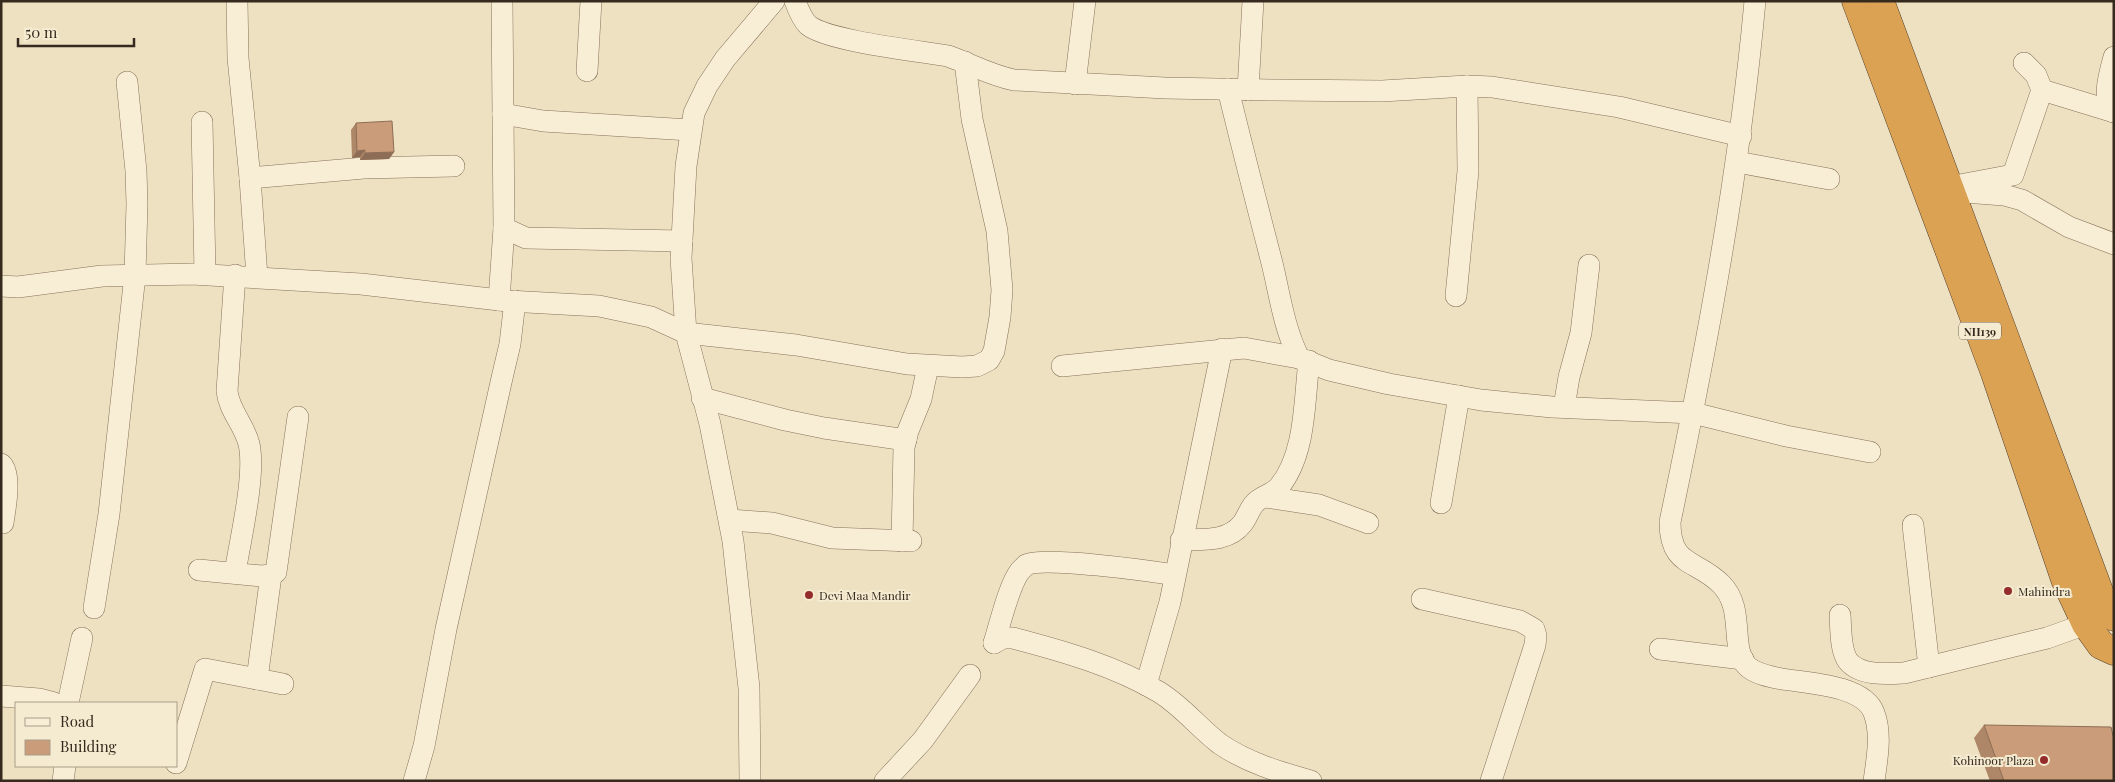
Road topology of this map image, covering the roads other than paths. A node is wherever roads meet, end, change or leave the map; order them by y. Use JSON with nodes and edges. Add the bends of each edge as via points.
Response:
{"nodes":[{"id":1,"x":238,"y":1,"type":"edge"},
{"id":2,"x":502,"y":1,"type":"edge"},
{"id":3,"x":591,"y":1,"type":"edge"},
{"id":4,"x":774,"y":1,"type":"edge"},
{"id":5,"x":795,"y":1,"type":"edge"},
{"id":6,"x":1085,"y":1,"type":"edge"},
{"id":7,"x":1253,"y":1,"type":"edge"},
{"id":8,"x":1755,"y":1,"type":"edge"},
{"id":9,"x":1856,"y":1,"type":"edge"},
{"id":10,"x":1880,"y":1,"type":"edge"},
{"id":11,"x":2114,"y":57,"type":"edge"},
{"id":12,"x":965,"y":62,"type":"junction"},
{"id":13,"x":2024,"y":63,"type":"dead end"},
{"id":14,"x":588,"y":71,"type":"dead end"},
{"id":15,"x":127,"y":82,"type":"dead end"},
{"id":16,"x":1075,"y":84,"type":"junction"},
{"id":17,"x":1467,"y":86,"type":"junction"},
{"id":18,"x":1238,"y":89,"type":"junction"},
{"id":19,"x":2042,"y":90,"type":"junction"},
{"id":20,"x":2114,"y":112,"type":"edge"},
{"id":21,"x":503,"y":114,"type":"junction"},
{"id":22,"x":202,"y":122,"type":"dead end"},
{"id":23,"x":690,"y":130,"type":"junction"},
{"id":24,"x":1741,"y":136,"type":"junction"},
{"id":25,"x":1737,"y":162,"type":"junction"},
{"id":26,"x":454,"y":166,"type":"dead end"},
{"id":27,"x":250,"y":178,"type":"junction"},
{"id":28,"x":1829,"y":179,"type":"dead end"},
{"id":29,"x":1943,"y":193,"type":"junction"},
{"id":30,"x":504,"y":228,"type":"junction"},
{"id":31,"x":682,"y":241,"type":"junction"},
{"id":32,"x":2114,"y":244,"type":"edge"},
{"id":33,"x":1589,"y":265,"type":"dead end"},
{"id":34,"x":205,"y":274,"type":"junction"},
{"id":35,"x":135,"y":275,"type":"junction"},
{"id":36,"x":235,"y":275,"type":"junction"},
{"id":37,"x":257,"y":277,"type":"junction"},
{"id":38,"x":1,"y":286,"type":"edge"},
{"id":39,"x":1456,"y":296,"type":"dead end"},
{"id":40,"x":507,"y":301,"type":"junction"},
{"id":41,"x":686,"y":333,"type":"junction"},
{"id":42,"x":1222,"y":349,"type":"junction"},
{"id":43,"x":1304,"y":360,"type":"junction"},
{"id":44,"x":928,"y":366,"type":"junction"},
{"id":45,"x":1062,"y":366,"type":"dead end"},
{"id":46,"x":1459,"y":396,"type":"junction"},
{"id":47,"x":702,"y":398,"type":"junction"},
{"id":48,"x":1564,"y":407,"type":"junction"},
{"id":49,"x":1693,"y":413,"type":"junction"},
{"id":50,"x":298,"y":417,"type":"dead end"},
{"id":51,"x":906,"y":440,"type":"junction"},
{"id":52,"x":1870,"y":452,"type":"dead end"},
{"id":53,"x":1,"y":464,"type":"edge"},
{"id":54,"x":1266,"y":497,"type":"junction"},
{"id":55,"x":1441,"y":503,"type":"dead end"},
{"id":56,"x":730,"y":520,"type":"junction"},
{"id":57,"x":3,"y":523,"type":"dead end"},
{"id":58,"x":1368,"y":523,"type":"dead end"},
{"id":59,"x":1913,"y":525,"type":"dead end"},
{"id":60,"x":1181,"y":540,"type":"junction"},
{"id":61,"x":199,"y":570,"type":"dead end"},
{"id":62,"x":235,"y":573,"type":"junction"},
{"id":63,"x":1175,"y":575,"type":"junction"},
{"id":64,"x":271,"y":576,"type":"junction"},
{"id":65,"x":1422,"y":599,"type":"dead end"},
{"id":66,"x":94,"y":608,"type":"dead end"},
{"id":67,"x":1840,"y":614,"type":"dead end"},
{"id":68,"x":2114,"y":617,"type":"edge"},
{"id":69,"x":2086,"y":624,"type":"junction"},
{"id":70,"x":82,"y":638,"type":"dead end"},
{"id":71,"x":1660,"y":649,"type":"dead end"},
{"id":72,"x":2114,"y":651,"type":"edge"},
{"id":73,"x":1743,"y":659,"type":"junction"},
{"id":74,"x":1929,"y":667,"type":"junction"},
{"id":75,"x":970,"y":675,"type":"dead end"},
{"id":76,"x":257,"y":679,"type":"junction"},
{"id":77,"x":283,"y":684,"type":"dead end"},
{"id":78,"x":1146,"y":685,"type":"junction"},
{"id":79,"x":1,"y":696,"type":"edge"},
{"id":80,"x":50,"y":702,"type":"edge"},
{"id":81,"x":68,"y":702,"type":"edge"},
{"id":82,"x":178,"y":758,"type":"edge"},
{"id":83,"x":65,"y":767,"type":"edge"},
{"id":84,"x":175,"y":767,"type":"edge"},
{"id":85,"x":63,"y":781,"type":"edge"},
{"id":86,"x":171,"y":781,"type":"edge"},
{"id":87,"x":414,"y":781,"type":"edge"},
{"id":88,"x":750,"y":781,"type":"edge"},
{"id":89,"x":885,"y":781,"type":"edge"},
{"id":90,"x":1311,"y":781,"type":"edge"},
{"id":91,"x":1491,"y":781,"type":"edge"},
{"id":92,"x":1874,"y":781,"type":"edge"}],
"edges":[{"from":1,"to":27,"type":"street","via":[[238,58]]},
{"from":2,"to":21,"type":"street"},
{"from":3,"to":14,"type":"street"},
{"from":4,"to":23,"type":"street","via":[[725,58],[707,86]]},
{"from":5,"to":12,"type":"street","via":[[807,24],[819,31]]},
{"from":6,"to":16,"type":"street"},
{"from":7,"to":18,"type":"street"},
{"from":8,"to":24,"type":"street"},
{"from":9,"to":29,"type":"highway","number":"NH139"},
{"from":10,"to":29,"type":"highway","number":"NH139"},
{"from":11,"to":20,"type":"street","via":[[2107,98],[2108,106]]},
{"from":12,"to":16,"type":"street","via":[[1014,80]]},
{"from":12,"to":44,"type":"street","via":[[972,119],[997,231],[1002,290],[1000,317],[994,351],[988,360],[962,368]]},
{"from":13,"to":19,"type":"street","via":[[2036,75]]},
{"from":15,"to":35,"type":"street","via":[[138,204]]},
{"from":16,"to":18,"type":"street"},
{"from":17,"to":18,"type":"street","via":[[1382,91]]},
{"from":17,"to":24,"type":"street","via":[[1582,100]]},
{"from":17,"to":39,"type":"street","via":[[1468,171]]},
{"from":18,"to":43,"type":"street","via":[[1284,321],[1289,339]]},
{"from":19,"to":20,"type":"street"},
{"from":19,"to":29,"type":"street","via":[[2013,175]]},
{"from":21,"to":23,"type":"street","via":[[543,121]]},
{"from":21,"to":30,"type":"street"},
{"from":22,"to":34,"type":"street"},
{"from":23,"to":31,"type":"street"},
{"from":24,"to":25,"type":"street"},
{"from":25,"to":28,"type":"street"},
{"from":25,"to":49,"type":"street"},
{"from":26,"to":27,"type":"street","via":[[364,168]]},
{"from":27,"to":37,"type":"street"},
{"from":29,"to":32,"type":"street","via":[[2004,195],[2022,200],[2069,227]]},
{"from":29,"to":68,"type":"highway","number":"NH139","via":[[2100,594]]},
{"from":29,"to":69,"type":"highway","number":"NH139","via":[[1996,373],[2065,579]]},
{"from":30,"to":31,"type":"street","via":[[526,238]]},
{"from":30,"to":40,"type":"street"},
{"from":31,"to":41,"type":"street"},
{"from":33,"to":48,"type":"street","via":[[1581,333]]},
{"from":34,"to":35,"type":"street"},
{"from":34,"to":36,"type":"street"},
{"from":35,"to":38,"type":"street"},
{"from":35,"to":66,"type":"street","via":[[109,514]]},
{"from":36,"to":37,"type":"street"},
{"from":36,"to":62,"type":"street","via":[[227,391],[230,408],[249,443],[250,454]]},
{"from":37,"to":40,"type":"street","via":[[399,288]]},
{"from":40,"to":41,"type":"street","via":[[625,310],[651,317]]},
{"from":40,"to":87,"type":"street","via":[[510,344]]},
{"from":41,"to":44,"type":"street","via":[[796,345]]},
{"from":41,"to":47,"type":"street"},
{"from":42,"to":43,"type":"street","via":[[1244,348]]},
{"from":42,"to":45,"type":"street"},
{"from":42,"to":60,"type":"street","via":[[1198,475]]},
{"from":43,"to":46,"type":"street","via":[[1329,370],[1380,382]]},
{"from":43,"to":54,"type":"street","via":[[1302,424],[1295,456],[1284,480]]},
{"from":44,"to":51,"type":"street"},
{"from":46,"to":48,"type":"street"},
{"from":46,"to":55,"type":"street"},
{"from":47,"to":51,"type":"street","via":[[785,420]]},
{"from":47,"to":56,"type":"street"},
{"from":48,"to":49,"type":"street"},
{"from":49,"to":52,"type":"street"},
{"from":49,"to":73,"type":"street","via":[[1670,522],[1670,536],[1681,558],[1720,583],[1729,593],[1735,608]]},
{"from":50,"to":64,"type":"street","via":[[278,564]]},
{"from":51,"to":56,"type":"street","via":[[902,475],[907,541],[832,538],[772,523]]},
{"from":53,"to":57,"type":"street","via":[[7,475]]},
{"from":54,"to":58,"type":"street","via":[[1319,505]]},
{"from":54,"to":60,"type":"street","via":[[1252,505],[1243,523],[1226,536]]},
{"from":56,"to":88,"type":"street","via":[[749,688]]},
{"from":59,"to":74,"type":"street"},
{"from":60,"to":63,"type":"street"},
{"from":61,"to":62,"type":"street"},
{"from":62,"to":64,"type":"street"},
{"from":63,"to":78,"type":"street"},
{"from":63,"to":78,"type":"street","via":[[1079,564],[1025,566],[1013,585],[994,643],[1003,638],[1014,638],[1112,669]]},
{"from":64,"to":76,"type":"street"},
{"from":65,"to":91,"type":"street","via":[[1520,622],[1534,629],[1535,645]]},
{"from":67,"to":74,"type":"street","via":[[1844,650],[1856,667],[1885,674]]},
{"from":69,"to":72,"type":"highway","number":"NH139","via":[[2101,645]]},
{"from":69,"to":74,"type":"street","via":[[2047,638]]},
{"from":70,"to":81,"type":"street"},
{"from":71,"to":73,"type":"street"},
{"from":73,"to":92,"type":"street","via":[[1747,666],[1774,678],[1841,688],[1865,701],[1874,711],[1877,725]]},
{"from":75,"to":89,"type":"street","via":[[923,740]]},
{"from":76,"to":77,"type":"street"},
{"from":76,"to":82,"type":"street","via":[[206,669]]},
{"from":78,"to":90,"type":"street","via":[[1173,702],[1239,756]]},
{"from":79,"to":80,"type":"street"},
{"from":83,"to":85,"type":"street"},
{"from":84,"to":86,"type":"street"}]}
